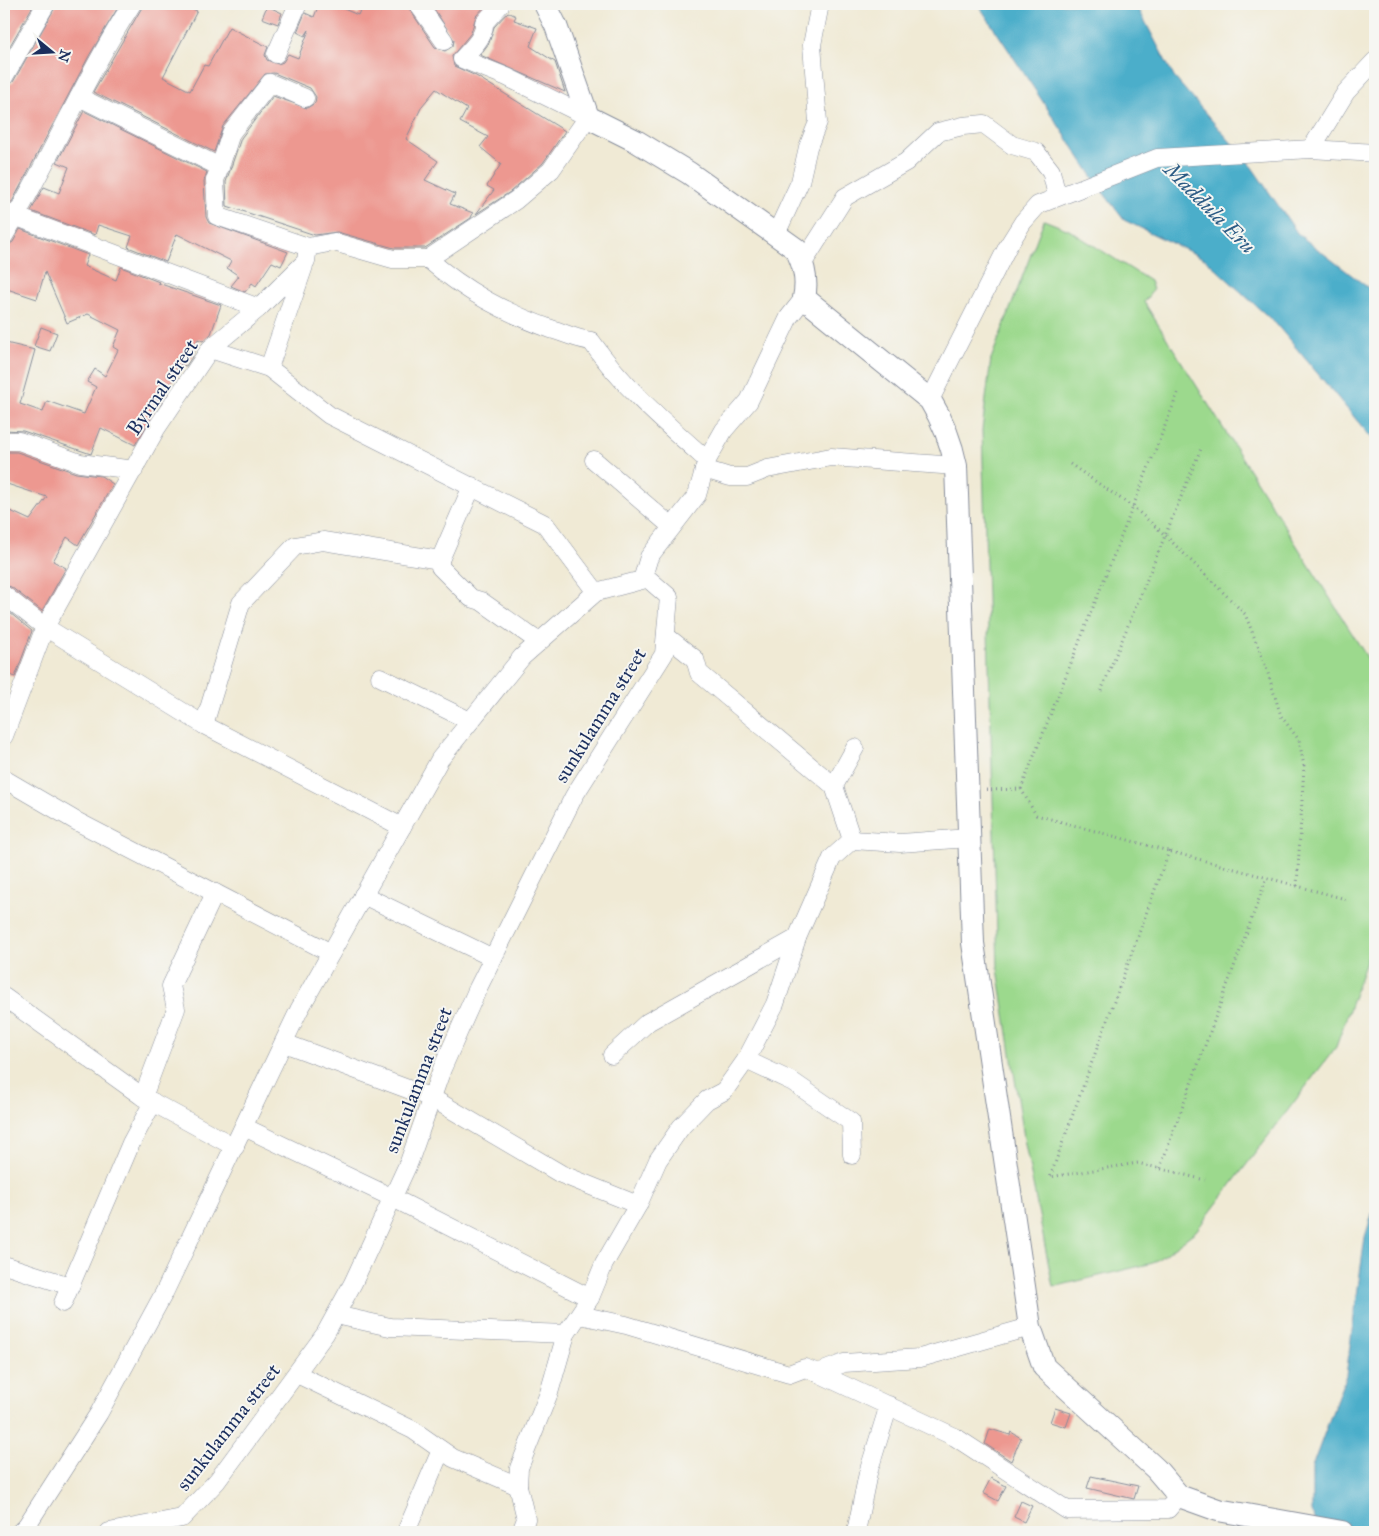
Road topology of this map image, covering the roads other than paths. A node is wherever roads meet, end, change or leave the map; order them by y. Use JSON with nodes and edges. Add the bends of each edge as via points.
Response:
{"nodes":[{"id":1,"x":46,"y":4,"type":"edge"},
{"id":2,"x":132,"y":4,"type":"edge"},
{"id":3,"x":298,"y":4,"type":"edge"},
{"id":4,"x":418,"y":4,"type":"edge"},
{"id":5,"x":501,"y":4,"type":"edge"},
{"id":6,"x":545,"y":4,"type":"edge"},
{"id":7,"x":820,"y":4,"type":"edge"},
{"id":8,"x":444,"y":41,"type":"dead end"},
{"id":9,"x":276,"y":54,"type":"dead end"},
{"id":10,"x":1375,"y":61,"type":"edge"},
{"id":11,"x":4,"y":77,"type":"edge"},
{"id":12,"x":79,"y":97,"type":"junction"},
{"id":13,"x":305,"y":98,"type":"dead end"},
{"id":14,"x":588,"y":117,"type":"junction"},
{"id":15,"x":1311,"y":148,"type":"junction"},
{"id":16,"x":1375,"y":153,"type":"edge"},
{"id":17,"x":220,"y":167,"type":"junction"},
{"id":18,"x":1057,"y":196,"type":"junction"},
{"id":19,"x":10,"y":214,"type":"edge"},
{"id":20,"x":776,"y":234,"type":"junction"},
{"id":21,"x":4,"y":236,"type":"edge"},
{"id":22,"x":307,"y":254,"type":"junction"},
{"id":23,"x":428,"y":259,"type":"junction"},
{"id":24,"x":803,"y":263,"type":"junction"},
{"id":25,"x":804,"y":298,"type":"junction"},
{"id":26,"x":259,"y":308,"type":"junction"},
{"id":27,"x":210,"y":349,"type":"junction"},
{"id":28,"x":269,"y":368,"type":"junction"},
{"id":29,"x":930,"y":400,"type":"junction"},
{"id":30,"x":4,"y":441,"type":"edge"},
{"id":31,"x":594,"y":460,"type":"dead end"},
{"id":32,"x":705,"y":465,"type":"junction"},
{"id":33,"x":956,"y":466,"type":"junction"},
{"id":34,"x":134,"y":470,"type":"junction"},
{"id":35,"x":472,"y":486,"type":"junction"},
{"id":36,"x":672,"y":527,"type":"junction"},
{"id":37,"x":440,"y":560,"type":"junction"},
{"id":38,"x":645,"y":576,"type":"junction"},
{"id":39,"x":596,"y":592,"type":"junction"},
{"id":40,"x":4,"y":595,"type":"edge"},
{"id":41,"x":45,"y":627,"type":"junction"},
{"id":42,"x":666,"y":636,"type":"junction"},
{"id":43,"x":539,"y":642,"type":"junction"},
{"id":44,"x":380,"y":677,"type":"dead end"},
{"id":45,"x":470,"y":721,"type":"junction"},
{"id":46,"x":204,"y":725,"type":"junction"},
{"id":47,"x":4,"y":736,"type":"edge"},
{"id":48,"x":855,"y":748,"type":"dead end"},
{"id":49,"x":4,"y":779,"type":"edge"},
{"id":50,"x":834,"y":786,"type":"junction"},
{"id":51,"x":402,"y":827,"type":"junction"},
{"id":52,"x":969,"y":838,"type":"junction"},
{"id":53,"x":852,"y":840,"type":"junction"},
{"id":54,"x":215,"y":892,"type":"junction"},
{"id":55,"x":363,"y":895,"type":"junction"},
{"id":56,"x":797,"y":938,"type":"junction"},
{"id":57,"x":331,"y":952,"type":"junction"},
{"id":58,"x":493,"y":958,"type":"junction"},
{"id":59,"x":4,"y":997,"type":"edge"},
{"id":60,"x":284,"y":1043,"type":"junction"},
{"id":61,"x":612,"y":1055,"type":"dead end"},
{"id":62,"x":746,"y":1060,"type":"junction"},
{"id":63,"x":432,"y":1098,"type":"junction"},
{"id":64,"x":148,"y":1100,"type":"junction"},
{"id":65,"x":244,"y":1127,"type":"junction"},
{"id":66,"x":235,"y":1147,"type":"junction"},
{"id":67,"x":852,"y":1155,"type":"dead end"},
{"id":68,"x":393,"y":1198,"type":"junction"},
{"id":69,"x":638,"y":1205,"type":"junction"},
{"id":70,"x":4,"y":1265,"type":"edge"},
{"id":71,"x":70,"y":1286,"type":"junction"},
{"id":72,"x":590,"y":1298,"type":"junction"},
{"id":73,"x":63,"y":1303,"type":"dead end"},
{"id":74,"x":336,"y":1315,"type":"junction"},
{"id":75,"x":580,"y":1315,"type":"junction"},
{"id":76,"x":1030,"y":1327,"type":"junction"},
{"id":77,"x":566,"y":1334,"type":"junction"},
{"id":78,"x":818,"y":1373,"type":"junction"},
{"id":79,"x":296,"y":1374,"type":"junction"},
{"id":80,"x":889,"y":1405,"type":"junction"},
{"id":81,"x":441,"y":1450,"type":"junction"},
{"id":82,"x":518,"y":1486,"type":"junction"},
{"id":83,"x":1179,"y":1496,"type":"junction"},
{"id":84,"x":179,"y":1525,"type":"edge"},
{"id":85,"x":20,"y":1532,"type":"edge"},
{"id":86,"x":109,"y":1532,"type":"edge"},
{"id":87,"x":406,"y":1532,"type":"edge"},
{"id":88,"x":521,"y":1532,"type":"edge"},
{"id":89,"x":856,"y":1532,"type":"edge"},
{"id":90,"x":1342,"y":1532,"type":"edge"}],
"edges":[{"from":1,"to":11,"type":"street"},
{"from":2,"to":12,"type":"street","via":[[109,39]]},
{"from":3,"to":9,"type":"street"},
{"from":4,"to":8,"type":"street"},
{"from":5,"to":14,"type":"street","via":[[484,23],[477,42],[462,59]]},
{"from":6,"to":14,"type":"main road"},
{"from":7,"to":20,"type":"street","via":[[812,45],[818,122],[800,182]]},
{"from":10,"to":15,"type":"street","via":[[1346,92]]},
{"from":12,"to":17,"type":"street"},
{"from":12,"to":19,"type":"street"},
{"from":13,"to":17,"type":"street","via":[[270,83],[231,133]]},
{"from":14,"to":20,"type":"main road","via":[[689,173]]},
{"from":14,"to":23,"type":"street","via":[[551,170],[516,200]]},
{"from":15,"to":16,"type":"street"},
{"from":15,"to":18,"type":"street","via":[[1157,158]]},
{"from":17,"to":22,"type":"street","via":[[215,180],[217,216]]},
{"from":18,"to":24,"type":"street","via":[[1051,171],[1036,152],[1012,145],[984,124],[938,132],[906,162],[845,197]]},
{"from":18,"to":29,"type":"street","via":[[1038,205],[1023,222]]},
{"from":19,"to":21,"type":"street"},
{"from":19,"to":26,"type":"street"},
{"from":20,"to":24,"type":"main road","via":[[796,250]]},
{"from":22,"to":23,"type":"street","via":[[334,242],[393,260]]},
{"from":22,"to":26,"type":"street","name":"Byrmal street"},
{"from":22,"to":28,"type":"street"},
{"from":23,"to":32,"type":"street","via":[[455,282],[494,306],[575,339],[591,341],[627,388]]},
{"from":24,"to":25,"type":"main road","via":[[806,279]]},
{"from":25,"to":29,"type":"main road"},
{"from":25,"to":32,"type":"street","via":[[789,317],[748,402],[724,430]]},
{"from":26,"to":27,"type":"street","name":"Byrmal street"},
{"from":27,"to":28,"type":"street"},
{"from":27,"to":34,"type":"street","name":"Byrmal street","via":[[156,429]]},
{"from":28,"to":35,"type":"street","via":[[329,415]]},
{"from":29,"to":33,"type":"main road","via":[[951,440]]},
{"from":30,"to":34,"type":"street","via":[[19,441],[80,463]]},
{"from":31,"to":36,"type":"street"},
{"from":32,"to":33,"type":"street","via":[[730,477],[747,477],[767,469],[832,457]]},
{"from":32,"to":36,"type":"street","via":[[697,495]]},
{"from":33,"to":52,"type":"main road"},
{"from":34,"to":41,"type":"street","name":"Byrmal street"},
{"from":35,"to":37,"type":"street"},
{"from":35,"to":39,"type":"street","via":[[545,524]]},
{"from":36,"to":38,"type":"street","via":[[649,557]]},
{"from":37,"to":43,"type":"street","via":[[440,567],[471,598],[481,601]]},
{"from":37,"to":46,"type":"street","via":[[323,541],[295,546],[240,603]]},
{"from":38,"to":39,"type":"street","via":[[642,580]]},
{"from":38,"to":42,"type":"street","name":"sunkulamma street","via":[[669,597]]},
{"from":39,"to":43,"type":"street"},
{"from":40,"to":41,"type":"street"},
{"from":41,"to":46,"type":"street"},
{"from":41,"to":47,"type":"street","name":"Byrmal street"},
{"from":42,"to":50,"type":"street","via":[[695,659],[699,673]]},
{"from":42,"to":58,"type":"street","name":"sunkulamma street","via":[[664,654],[574,796]]},
{"from":43,"to":45,"type":"street","via":[[522,657]]},
{"from":44,"to":45,"type":"street"},
{"from":45,"to":51,"type":"street","via":[[440,759]]},
{"from":46,"to":51,"type":"street"},
{"from":48,"to":50,"type":"street"},
{"from":49,"to":54,"type":"street","via":[[76,821]]},
{"from":50,"to":53,"type":"street"},
{"from":51,"to":55,"type":"street"},
{"from":52,"to":53,"type":"street","via":[[900,842]]},
{"from":52,"to":76,"type":"main road","via":[[973,943]]},
{"from":53,"to":56,"type":"street","via":[[832,858]]},
{"from":54,"to":57,"type":"street"},
{"from":54,"to":64,"type":"street","via":[[171,986],[176,1010]]},
{"from":55,"to":57,"type":"street"},
{"from":55,"to":58,"type":"street"},
{"from":56,"to":61,"type":"street","via":[[648,1022]]},
{"from":56,"to":62,"type":"street","via":[[775,1004]]},
{"from":57,"to":60,"type":"street","via":[[298,1010]]},
{"from":58,"to":63,"type":"street","name":"sunkulamma street"},
{"from":59,"to":64,"type":"street"},
{"from":60,"to":63,"type":"street"},
{"from":60,"to":65,"type":"street"},
{"from":62,"to":67,"type":"street","via":[[793,1082],[851,1122]]},
{"from":62,"to":69,"type":"street","via":[[724,1091],[707,1100],[681,1126],[658,1160]]},
{"from":63,"to":68,"type":"street","name":"sunkulamma street"},
{"from":63,"to":69,"type":"street","via":[[561,1174]]},
{"from":64,"to":66,"type":"street"},
{"from":64,"to":71,"type":"street"},
{"from":65,"to":66,"type":"street"},
{"from":65,"to":68,"type":"street"},
{"from":66,"to":85,"type":"street","via":[[164,1293],[99,1413]]},
{"from":68,"to":72,"type":"street"},
{"from":68,"to":74,"type":"street","name":"sunkulamma street"},
{"from":69,"to":72,"type":"street","via":[[604,1264]]},
{"from":70,"to":71,"type":"street"},
{"from":71,"to":73,"type":"street"},
{"from":72,"to":75,"type":"street"},
{"from":74,"to":77,"type":"street","via":[[390,1328]]},
{"from":74,"to":79,"type":"street","name":"sunkulamma street"},
{"from":75,"to":77,"type":"street"},
{"from":75,"to":78,"type":"street","via":[[626,1325],[789,1374],[805,1368]]},
{"from":76,"to":78,"type":"street","via":[[920,1358],[844,1363]]},
{"from":76,"to":83,"type":"main road","via":[[1044,1367],[1156,1469]]},
{"from":77,"to":82,"type":"street","via":[[550,1394],[519,1468]]},
{"from":78,"to":80,"type":"street"},
{"from":79,"to":81,"type":"street","via":[[413,1430]]},
{"from":79,"to":84,"type":"street","name":"sunkulamma street","via":[[218,1481]]},
{"from":80,"to":83,"type":"street","via":[[955,1437],[1067,1510],[1168,1509]]},
{"from":80,"to":89,"type":"street","via":[[868,1473]]},
{"from":81,"to":82,"type":"street"},
{"from":81,"to":87,"type":"street"},
{"from":82,"to":88,"type":"street","via":[[526,1519]]},
{"from":83,"to":90,"type":"main road","via":[[1218,1510]]},
{"from":84,"to":86,"type":"street","name":"sunkulamma street"}]}
